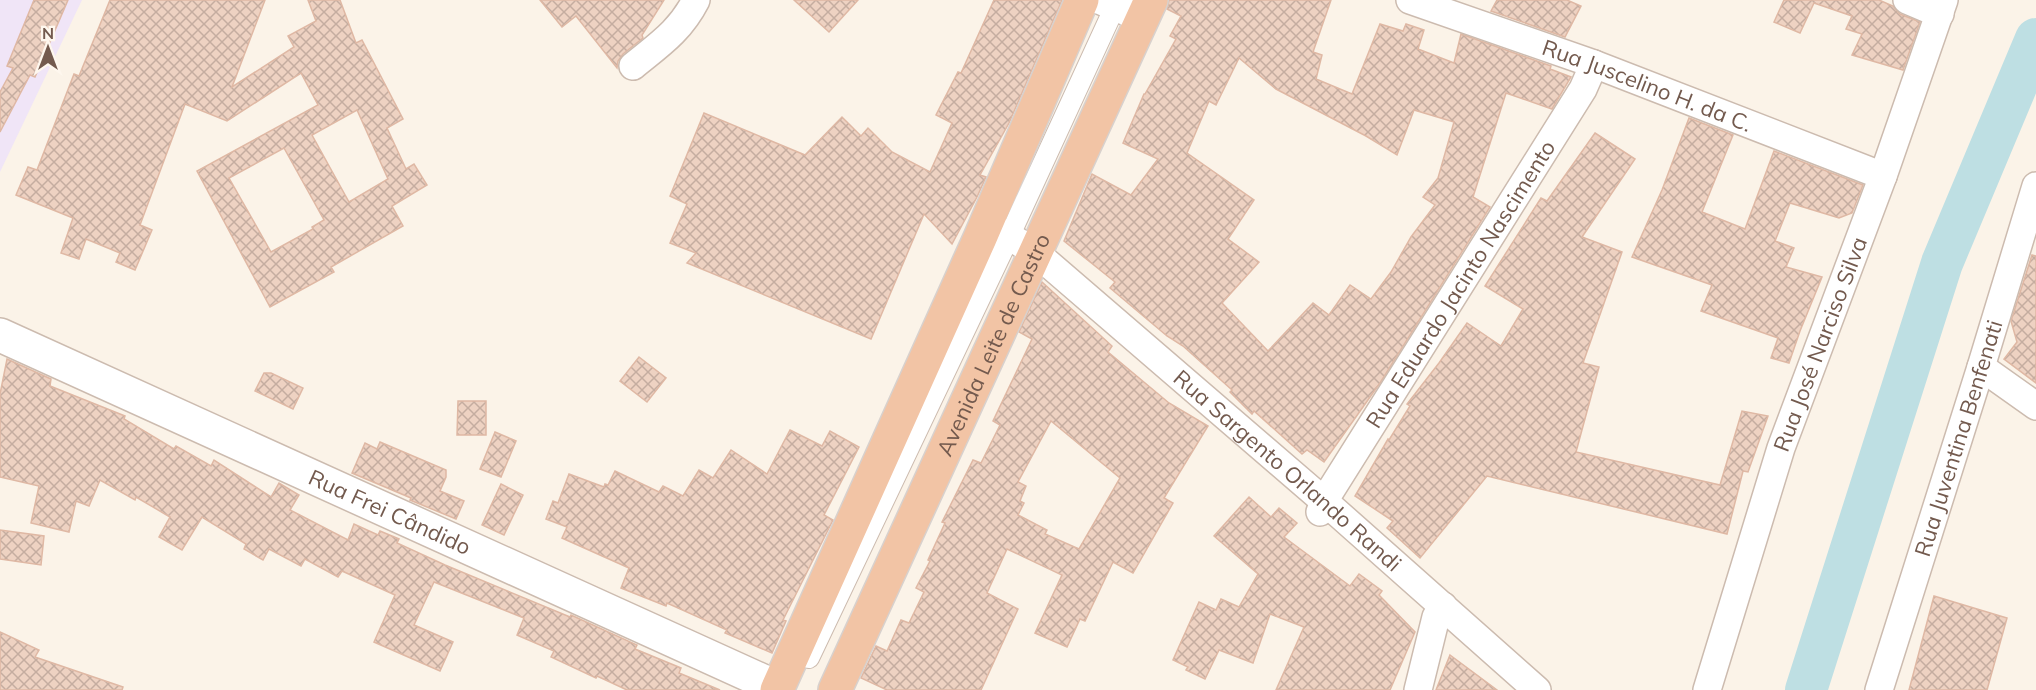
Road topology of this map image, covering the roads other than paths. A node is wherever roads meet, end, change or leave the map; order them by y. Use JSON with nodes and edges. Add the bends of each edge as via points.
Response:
{"nodes":[{"id":1,"x":696,"y":0,"type":"edge"},
{"id":2,"x":1082,"y":0,"type":"edge"},
{"id":3,"x":1410,"y":0,"type":"edge"},
{"id":4,"x":1907,"y":0,"type":"edge"},
{"id":5,"x":1125,"y":5,"type":"edge"},
{"id":6,"x":1942,"y":7,"type":"edge"},
{"id":7,"x":1594,"y":64,"type":"junction"},
{"id":8,"x":633,"y":66,"type":"dead end"},
{"id":9,"x":1883,"y":176,"type":"junction"},
{"id":10,"x":2034,"y":196,"type":"edge"},
{"id":11,"x":1008,"y":244,"type":"junction"},
{"id":12,"x":0,"y":335,"type":"edge"},
{"id":13,"x":1981,"y":367,"type":"junction"},
{"id":14,"x":2036,"y":406,"type":"edge"},
{"id":15,"x":1322,"y":507,"type":"junction"},
{"id":16,"x":1439,"y":611,"type":"junction"},
{"id":17,"x":783,"y":689,"type":"edge"},
{"id":18,"x":835,"y":690,"type":"edge"},
{"id":19,"x":1418,"y":690,"type":"edge"},
{"id":20,"x":1517,"y":690,"type":"edge"},
{"id":21,"x":1537,"y":690,"type":"edge"},
{"id":22,"x":1707,"y":690,"type":"edge"},
{"id":23,"x":1879,"y":690,"type":"edge"}],
"edges":[{"from":1,"to":8,"type":"street","via":[[686,20]]},
{"from":2,"to":11,"type":"highway","name":"Avenida Leite de Castro"},
{"from":3,"to":7,"type":"street","name":"Rua Juscelino H. da C."},
{"from":4,"to":6,"type":"street"},
{"from":5,"to":11,"type":"highway","name":"Avenida Leite de Castro"},
{"from":6,"to":9,"type":"street","name":"Rua José Narciso Silva"},
{"from":7,"to":9,"type":"street","name":"Rua Juscelino H. da C."},
{"from":7,"to":15,"type":"street","name":"Rua Eduardo Jacinto Nascimento","via":[[1583,89]]},
{"from":9,"to":22,"type":"street","name":"Rua José Narciso Silva","via":[[1781,448]]},
{"from":10,"to":13,"type":"street","name":"Rua Juventina Benfenati"},
{"from":11,"to":15,"type":"street","name":"Rua Sargento Orlando Randi"},
{"from":11,"to":17,"type":"highway","name":"Avenida Leite de Castro"},
{"from":11,"to":18,"type":"highway","name":"Avenida Leite de Castro"},
{"from":12,"to":17,"type":"street","name":"Rua Frei Cândido"},
{"from":13,"to":14,"type":"street"},
{"from":13,"to":23,"type":"street","name":"Rua Juventina Benfenati"},
{"from":15,"to":16,"type":"street","name":"Rua Sargento Orlando Randi"},
{"from":16,"to":19,"type":"street"},
{"from":16,"to":20,"type":"street","name":"Rua Sargento Orlando Randi"},
{"from":16,"to":21,"type":"street","name":"Rua Sargento Orlando Randi"}]}
